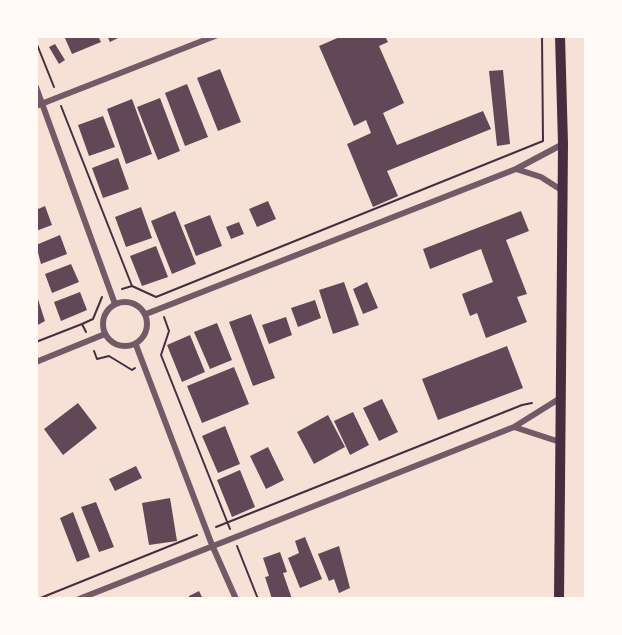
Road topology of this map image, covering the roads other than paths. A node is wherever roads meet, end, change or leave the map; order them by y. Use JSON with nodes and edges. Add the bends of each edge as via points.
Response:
{"nodes":[{"id":1,"x":215,"y":36,"type":"edge"},
{"id":2,"x":560,"y":36,"type":"edge"},
{"id":3,"x":36,"y":87,"type":"edge"},
{"id":4,"x":39,"y":104,"type":"edge"},
{"id":5,"x":563,"y":144,"type":"junction"},
{"id":6,"x":516,"y":169,"type":"junction"},
{"id":7,"x":563,"y":191,"type":"junction"},
{"id":8,"x":115,"y":304,"type":"junction"},
{"id":9,"x":146,"y":314,"type":"junction"},
{"id":10,"x":105,"y":334,"type":"junction"},
{"id":11,"x":136,"y":345,"type":"junction"},
{"id":12,"x":36,"y":362,"type":"edge"},
{"id":13,"x":562,"y":397,"type":"junction"},
{"id":14,"x":514,"y":427,"type":"junction"},
{"id":15,"x":560,"y":442,"type":"junction"},
{"id":16,"x":212,"y":545,"type":"junction"},
{"id":17,"x":79,"y":599,"type":"edge"},
{"id":18,"x":236,"y":599,"type":"edge"},
{"id":19,"x":559,"y":599,"type":"edge"}],
"edges":[{"from":1,"to":4,"type":"street"},
{"from":2,"to":5,"type":"highway"},
{"from":3,"to":4,"type":"street"},
{"from":4,"to":8,"type":"street"},
{"from":5,"to":6,"type":"street"},
{"from":5,"to":7,"type":"highway"},
{"from":6,"to":7,"type":"street","via":[[541,177]]},
{"from":6,"to":9,"type":"street"},
{"from":7,"to":13,"type":"highway"},
{"from":8,"to":9,"type":"street","via":[[137,304]]},
{"from":8,"to":10,"type":"street","via":[[106,312]]},
{"from":9,"to":11,"type":"street","via":[[146,335]]},
{"from":10,"to":11,"type":"street","via":[[113,344]]},
{"from":10,"to":12,"type":"street"},
{"from":11,"to":16,"type":"street"},
{"from":13,"to":14,"type":"street"},
{"from":13,"to":15,"type":"highway"},
{"from":14,"to":15,"type":"street"},
{"from":14,"to":16,"type":"street"},
{"from":15,"to":19,"type":"highway"},
{"from":16,"to":17,"type":"street"},
{"from":16,"to":18,"type":"street"}]}
